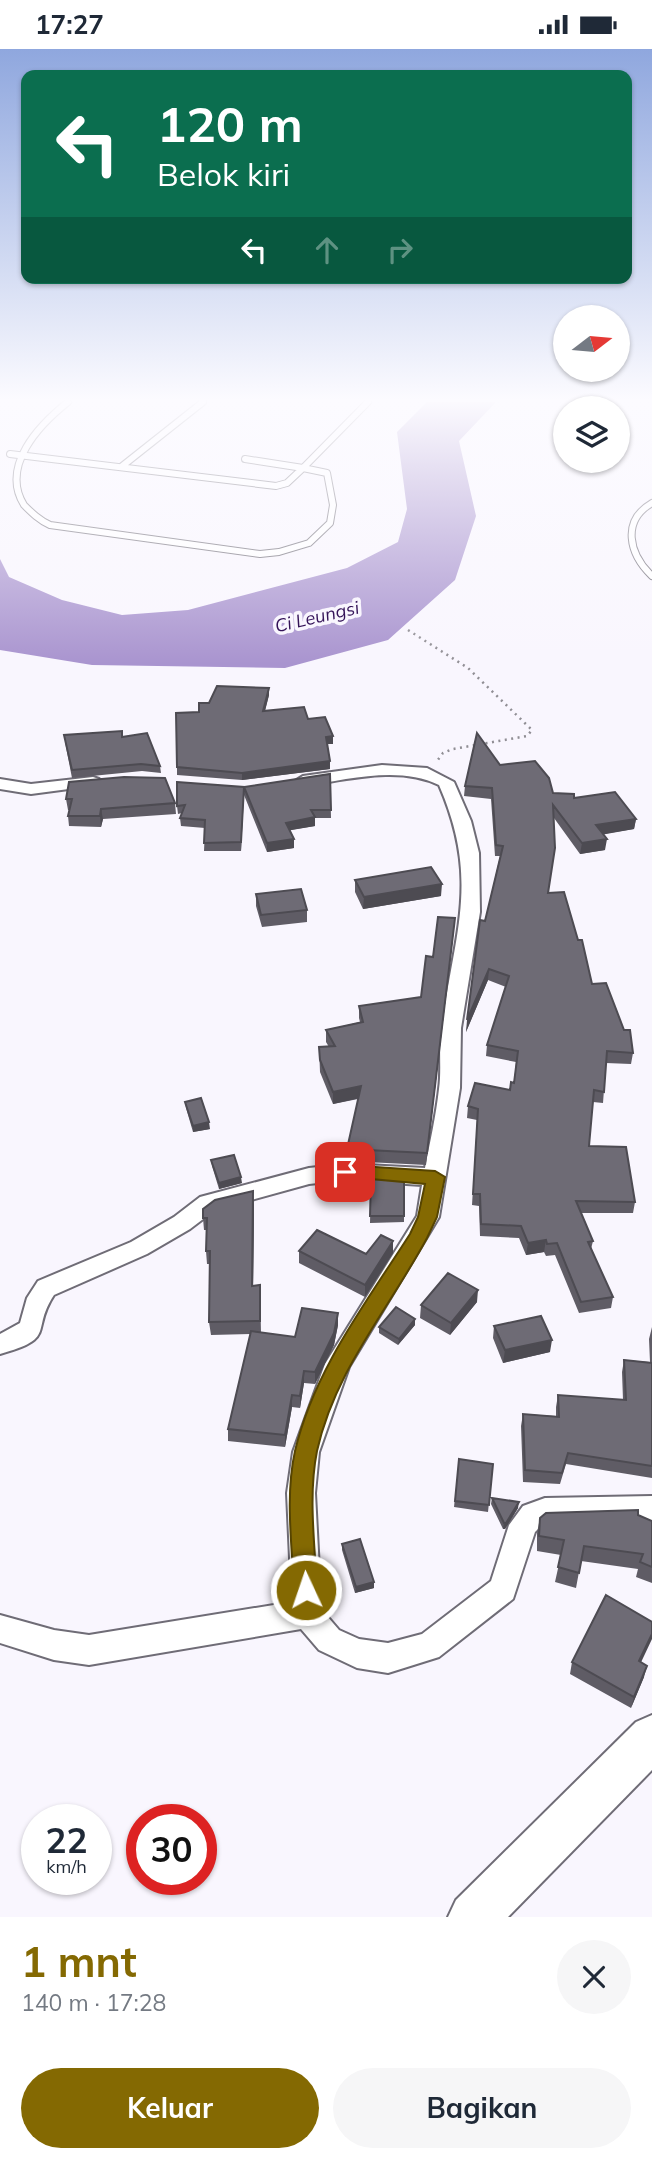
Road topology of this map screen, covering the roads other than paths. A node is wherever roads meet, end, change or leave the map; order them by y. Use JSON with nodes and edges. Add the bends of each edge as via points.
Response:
{"nodes":[{"id":1,"x":12,"y":489,"type":"edge"},
{"id":2,"x":330,"y":489,"type":"edge"},
{"id":3,"x":652,"y":503,"type":"edge"},
{"id":4,"x":652,"y":576,"type":"edge"},
{"id":5,"x":116,"y":779,"type":"edge"},
{"id":6,"x":0,"y":784,"type":"edge"},
{"id":7,"x":286,"y":784,"type":"edge"},
{"id":8,"x":435,"y":1177,"type":"junction"},
{"id":9,"x":0,"y":1344,"type":"edge"},
{"id":10,"x":652,"y":1509,"type":"edge"},
{"id":11,"x":307,"y":1614,"type":"junction"},
{"id":12,"x":0,"y":1629,"type":"edge"},
{"id":13,"x":652,"y":1738,"type":"edge"},
{"id":14,"x":473,"y":1917,"type":"edge"}],
"edges":[{"from":1,"to":2,"type":"lane","via":[[38,520],[50,526],[260,554],[290,550],[330,525]]},
{"from":3,"to":4,"type":"lane","via":[[638,508],[632,534],[633,554]]},
{"from":5,"to":6,"type":"street","via":[[31,789]]},
{"from":7,"to":8,"type":"street","via":[[382,770],[427,773],[450,787],[470,853],[471,912],[451,1028],[450,1088]]},
{"from":8,"to":9,"type":"street","via":[[345,1172],[309,1176],[208,1203],[139,1248],[46,1288],[30,1332]]},
{"from":8,"to":11,"type":"street","via":[[428,1217],[338,1364],[306,1452],[301,1493]]},
{"from":10,"to":11,"type":"street","via":[[533,1515],[523,1525],[503,1589],[429,1647],[388,1658],[357,1653],[329,1640]]},
{"from":11,"to":12,"type":"street","via":[[89,1650]]},
{"from":13,"to":14,"type":"street"}]}
